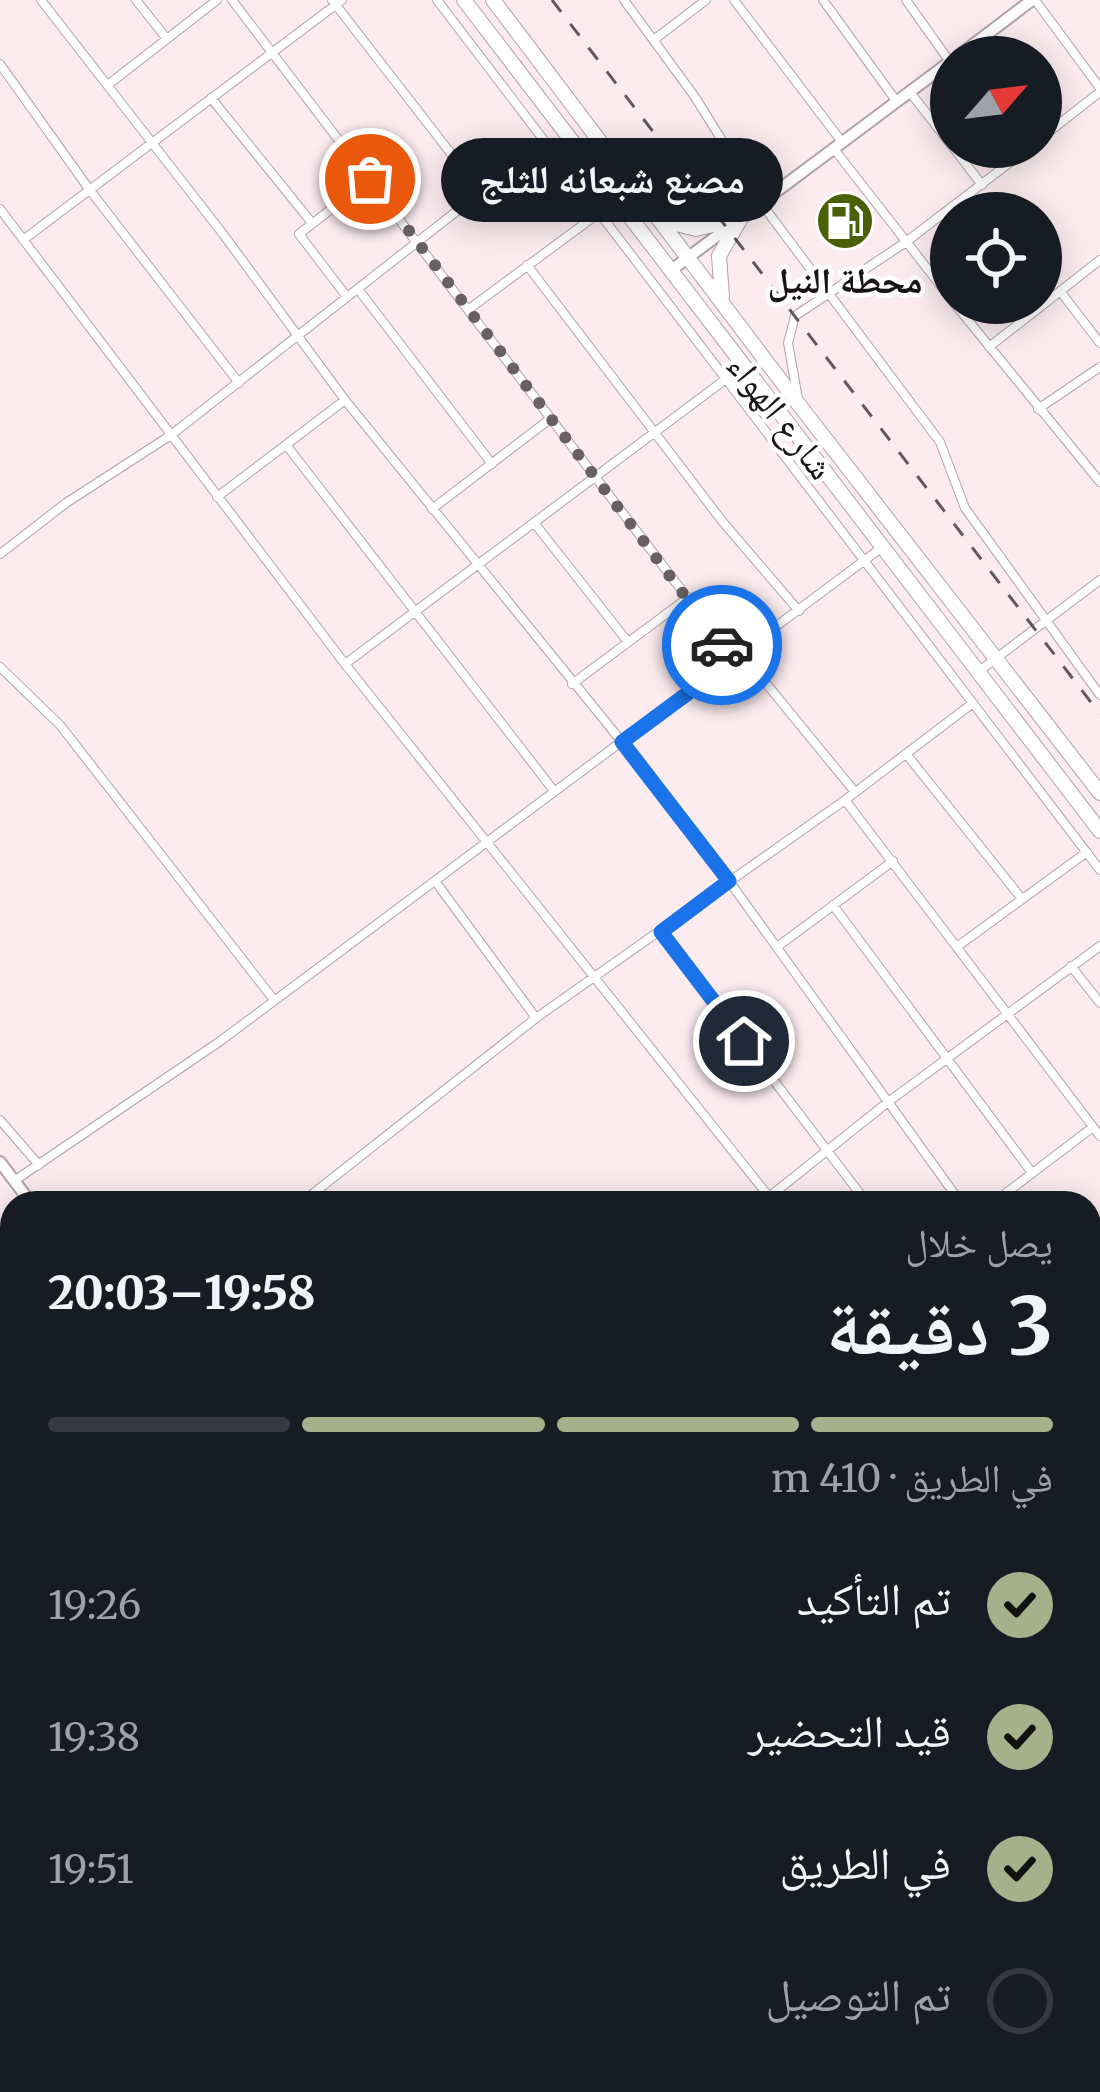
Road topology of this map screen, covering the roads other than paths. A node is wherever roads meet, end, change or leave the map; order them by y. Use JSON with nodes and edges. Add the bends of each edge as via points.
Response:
{"nodes":[{"id":1,"x":41,"y":0,"type":"edge"},
{"id":2,"x":136,"y":0,"type":"edge"},
{"id":3,"x":217,"y":0,"type":"edge"},
{"id":4,"x":232,"y":0,"type":"edge"},
{"id":5,"x":436,"y":0,"type":"edge"},
{"id":6,"x":464,"y":0,"type":"edge"},
{"id":7,"x":493,"y":0,"type":"edge"},
{"id":8,"x":624,"y":0,"type":"edge"},
{"id":9,"x":706,"y":0,"type":"edge"},
{"id":10,"x":734,"y":0,"type":"edge"},
{"id":11,"x":823,"y":0,"type":"edge"},
{"id":12,"x":906,"y":0,"type":"edge"},
{"id":13,"x":1034,"y":0,"type":"edge"},
{"id":14,"x":337,"y":2,"type":"edge"},
{"id":15,"x":934,"y":36,"type":"edge"},
{"id":16,"x":985,"y":36,"type":"edge"},
{"id":17,"x":167,"y":39,"type":"junction"},
{"id":18,"x":654,"y":40,"type":"junction"},
{"id":19,"x":272,"y":54,"type":"junction"},
{"id":20,"x":0,"y":64,"type":"edge"},
{"id":21,"x":930,"y":77,"type":"edge"},
{"id":22,"x":109,"y":84,"type":"junction"},
{"id":23,"x":1100,"y":90,"type":"edge"},
{"id":24,"x":910,"y":92,"type":"junction"},
{"id":25,"x":211,"y":98,"type":"junction"},
{"id":26,"x":897,"y":102,"type":"junction"},
{"id":27,"x":930,"y":118,"type":"edge"},
{"id":28,"x":1062,"y":121,"type":"edge"},
{"id":29,"x":152,"y":141,"type":"junction"},
{"id":30,"x":545,"y":142,"type":"junction"},
{"id":31,"x":839,"y":146,"type":"junction"},
{"id":32,"x":969,"y":168,"type":"edge"},
{"id":33,"x":1003,"y":168,"type":"edge"},
{"id":34,"x":370,"y":179,"type":"junction"},
{"id":35,"x":982,"y":185,"type":"junction"},
{"id":36,"x":88,"y":190,"type":"junction"},
{"id":37,"x":481,"y":191,"type":"junction"},
{"id":38,"x":761,"y":203,"type":"junction"},
{"id":39,"x":0,"y":209,"type":"edge"},
{"id":40,"x":599,"y":213,"type":"junction"},
{"id":41,"x":741,"y":218,"type":"junction"},
{"id":42,"x":661,"y":220,"type":"junction"},
{"id":43,"x":312,"y":223,"type":"junction"},
{"id":44,"x":23,"y":240,"type":"junction"},
{"id":45,"x":415,"y":242,"type":"junction"},
{"id":46,"x":906,"y":242,"type":"junction"},
{"id":47,"x":689,"y":258,"type":"junction"},
{"id":48,"x":1100,"y":260,"type":"edge"},
{"id":49,"x":527,"y":265,"type":"junction"},
{"id":50,"x":670,"y":271,"type":"junction"},
{"id":51,"x":930,"y":272,"type":"edge"},
{"id":52,"x":358,"y":289,"type":"junction"},
{"id":53,"x":1062,"y":289,"type":"edge"},
{"id":54,"x":827,"y":294,"type":"junction"},
{"id":55,"x":1062,"y":294,"type":"edge"},
{"id":56,"x":347,"y":297,"type":"junction"},
{"id":57,"x":723,"y":302,"type":"junction"},
{"id":58,"x":469,"y":309,"type":"junction"},
{"id":59,"x":970,"y":324,"type":"edge"},
{"id":60,"x":1018,"y":324,"type":"edge"},
{"id":61,"x":297,"y":336,"type":"junction"},
{"id":62,"x":1100,"y":343,"type":"edge"},
{"id":63,"x":988,"y":347,"type":"junction"},
{"id":64,"x":1100,"y":368,"type":"edge"},
{"id":65,"x":726,"y":379,"type":"junction"},
{"id":66,"x":238,"y":383,"type":"junction"},
{"id":67,"x":345,"y":400,"type":"junction"},
{"id":68,"x":800,"y":406,"type":"junction"},
{"id":69,"x":1039,"y":409,"type":"junction"},
{"id":70,"x":550,"y":419,"type":"junction"},
{"id":71,"x":654,"y":434,"type":"junction"},
{"id":72,"x":171,"y":435,"type":"junction"},
{"id":73,"x":287,"y":446,"type":"junction"},
{"id":74,"x":492,"y":464,"type":"junction"},
{"id":75,"x":595,"y":479,"type":"junction"},
{"id":76,"x":1100,"y":482,"type":"edge"},
{"id":77,"x":217,"y":497,"type":"junction"},
{"id":78,"x":432,"y":509,"type":"junction"},
{"id":79,"x":536,"y":524,"type":"junction"},
{"id":80,"x":882,"y":547,"type":"junction"},
{"id":81,"x":0,"y":554,"type":"edge"},
{"id":82,"x":865,"y":561,"type":"junction"},
{"id":83,"x":477,"y":568,"type":"junction"},
{"id":84,"x":1100,"y":580,"type":"edge"},
{"id":85,"x":685,"y":600,"type":"junction"},
{"id":86,"x":800,"y":610,"type":"junction"},
{"id":87,"x":416,"y":613,"type":"junction"},
{"id":88,"x":1045,"y":622,"type":"junction"},
{"id":89,"x":628,"y":642,"type":"junction"},
{"id":90,"x":738,"y":656,"type":"junction"},
{"id":91,"x":996,"y":657,"type":"junction"},
{"id":92,"x":345,"y":664,"type":"junction"},
{"id":93,"x":0,"y":667,"type":"edge"},
{"id":94,"x":978,"y":672,"type":"junction"},
{"id":95,"x":572,"y":684,"type":"junction"},
{"id":96,"x":1100,"y":694,"type":"edge"},
{"id":97,"x":973,"y":703,"type":"junction"},
{"id":98,"x":622,"y":742,"type":"junction"},
{"id":99,"x":907,"y":754,"type":"junction"},
{"id":100,"x":554,"y":790,"type":"junction"},
{"id":101,"x":855,"y":792,"type":"junction"},
{"id":102,"x":1100,"y":793,"type":"edge"},
{"id":103,"x":845,"y":800,"type":"junction"},
{"id":104,"x":1100,"y":831,"type":"edge"},
{"id":105,"x":487,"y":839,"type":"junction"},
{"id":106,"x":1087,"y":852,"type":"junction"},
{"id":107,"x":893,"y":861,"type":"junction"},
{"id":108,"x":1100,"y":870,"type":"edge"},
{"id":109,"x":434,"y":880,"type":"junction"},
{"id":110,"x":729,"y":881,"type":"junction"},
{"id":111,"x":1022,"y":899,"type":"junction"},
{"id":112,"x":833,"y":905,"type":"junction"},
{"id":113,"x":661,"y":932,"type":"junction"},
{"id":114,"x":958,"y":946,"type":"junction"},
{"id":115,"x":1100,"y":946,"type":"edge"},
{"id":116,"x":777,"y":947,"type":"junction"},
{"id":117,"x":1071,"y":966,"type":"junction"},
{"id":118,"x":592,"y":980,"type":"junction"},
{"id":119,"x":274,"y":1000,"type":"junction"},
{"id":120,"x":1100,"y":1003,"type":"edge"},
{"id":121,"x":1009,"y":1014,"type":"junction"},
{"id":122,"x":536,"y":1018,"type":"junction"},
{"id":123,"x":947,"y":1058,"type":"junction"},
{"id":124,"x":888,"y":1102,"type":"junction"},
{"id":125,"x":0,"y":1120,"type":"edge"},
{"id":126,"x":1093,"y":1127,"type":"junction"},
{"id":127,"x":1100,"y":1136,"type":"edge"},
{"id":128,"x":828,"y":1151,"type":"junction"},
{"id":129,"x":0,"y":1162,"type":"edge"},
{"id":130,"x":39,"y":1165,"type":"junction"},
{"id":131,"x":1032,"y":1173,"type":"junction"},
{"id":132,"x":14,"y":1181,"type":"junction"},
{"id":133,"x":22,"y":1191,"type":"edge"},
{"id":134,"x":316,"y":1191,"type":"edge"},
{"id":135,"x":764,"y":1191,"type":"edge"},
{"id":136,"x":781,"y":1191,"type":"edge"},
{"id":137,"x":859,"y":1191,"type":"edge"},
{"id":138,"x":952,"y":1191,"type":"edge"},
{"id":139,"x":1009,"y":1191,"type":"edge"}],
"edges":[{"from":1,"to":22,"type":"street"},
{"from":2,"to":17,"type":"street"},
{"from":3,"to":17,"type":"street"},
{"from":4,"to":19,"type":"street"},
{"from":5,"to":30,"type":"street"},
{"from":6,"to":50,"type":"highway","name":"شارع الهواء"},
{"from":7,"to":42,"type":"highway","name":"شارع الهواء"},
{"from":8,"to":18,"type":"street"},
{"from":9,"to":18,"type":"street"},
{"from":10,"to":31,"type":"street"},
{"from":11,"to":26,"type":"street"},
{"from":12,"to":15,"type":"street"},
{"from":13,"to":16,"type":"street"},
{"from":13,"to":23,"type":"street"},
{"from":14,"to":19,"type":"street"},
{"from":14,"to":37,"type":"street"},
{"from":17,"to":22,"type":"street"},
{"from":18,"to":38,"type":"street"},
{"from":19,"to":25,"type":"street"},
{"from":19,"to":34,"type":"street"},
{"from":20,"to":36,"type":"street"},
{"from":21,"to":24,"type":"street"},
{"from":22,"to":29,"type":"street"},
{"from":23,"to":28,"type":"street"},
{"from":24,"to":26,"type":"street"},
{"from":24,"to":27,"type":"street"},
{"from":25,"to":29,"type":"street"},
{"from":25,"to":43,"type":"street"},
{"from":26,"to":31,"type":"street"},
{"from":29,"to":36,"type":"street"},
{"from":29,"to":61,"type":"street"},
{"from":30,"to":37,"type":"street"},
{"from":30,"to":40,"type":"street"},
{"from":31,"to":38,"type":"street"},
{"from":31,"to":46,"type":"street"},
{"from":32,"to":35,"type":"street"},
{"from":33,"to":35,"type":"street"},
{"from":34,"to":43,"type":"street"},
{"from":34,"to":45,"type":"street"},
{"from":35,"to":46,"type":"street"},
{"from":36,"to":44,"type":"street"},
{"from":36,"to":66,"type":"street"},
{"from":37,"to":45,"type":"street"},
{"from":38,"to":41,"type":"street"},
{"from":38,"to":54,"type":"street"},
{"from":39,"to":44,"type":"street"},
{"from":40,"to":49,"type":"street"},
{"from":40,"to":65,"type":"street"},
{"from":41,"to":42,"type":"highway","via":[[697,230]]},
{"from":41,"to":47,"type":"street"},
{"from":41,"to":57,"type":"highway","via":[[719,256]]},
{"from":42,"to":47,"type":"highway","name":"شارع الهواء"},
{"from":43,"to":56,"type":"street","via":[[299,234]]},
{"from":44,"to":72,"type":"street"},
{"from":45,"to":52,"type":"street"},
{"from":45,"to":58,"type":"street"},
{"from":46,"to":51,"type":"street"},
{"from":46,"to":54,"type":"street"},
{"from":47,"to":50,"type":"street"},
{"from":47,"to":57,"type":"highway","name":"شارع الهواء"},
{"from":48,"to":53,"type":"street"},
{"from":49,"to":58,"type":"street"},
{"from":49,"to":71,"type":"street"},
{"from":50,"to":80,"type":"highway","name":"شارع الهواء"},
{"from":52,"to":56,"type":"street"},
{"from":52,"to":74,"type":"street"},
{"from":54,"to":68,"type":"street","via":[[791,326],[789,363]]},
{"from":54,"to":88,"type":"street","via":[[940,442],[965,508]]},
{"from":55,"to":62,"type":"street"},
{"from":56,"to":61,"type":"street"},
{"from":57,"to":68,"type":"highway","name":"شارع الهواء"},
{"from":58,"to":70,"type":"street"},
{"from":59,"to":63,"type":"street"},
{"from":60,"to":63,"type":"street"},
{"from":61,"to":66,"type":"street"},
{"from":61,"to":67,"type":"street"},
{"from":63,"to":69,"type":"street"},
{"from":64,"to":69,"type":"street"},
{"from":65,"to":71,"type":"street"},
{"from":65,"to":82,"type":"street"},
{"from":66,"to":72,"type":"street"},
{"from":67,"to":73,"type":"street"},
{"from":67,"to":78,"type":"street"},
{"from":68,"to":91,"type":"highway","name":"شارع الهواء"},
{"from":69,"to":76,"type":"street"},
{"from":70,"to":74,"type":"street"},
{"from":70,"to":75,"type":"street"},
{"from":71,"to":75,"type":"street"},
{"from":71,"to":86,"type":"street"},
{"from":72,"to":77,"type":"street"},
{"from":72,"to":81,"type":"street"},
{"from":73,"to":77,"type":"street"},
{"from":73,"to":87,"type":"street"},
{"from":74,"to":78,"type":"street"},
{"from":75,"to":79,"type":"street"},
{"from":75,"to":85,"type":"street"},
{"from":77,"to":92,"type":"street"},
{"from":78,"to":83,"type":"street"},
{"from":79,"to":83,"type":"street"},
{"from":79,"to":89,"type":"street"},
{"from":80,"to":82,"type":"street"},
{"from":80,"to":94,"type":"highway","name":"شارع الهواء"},
{"from":82,"to":86,"type":"street"},
{"from":82,"to":97,"type":"street"},
{"from":83,"to":87,"type":"street"},
{"from":83,"to":95,"type":"street"},
{"from":84,"to":88,"type":"street"},
{"from":85,"to":89,"type":"street"},
{"from":85,"to":90,"type":"street"},
{"from":86,"to":90,"type":"street"},
{"from":87,"to":92,"type":"street"},
{"from":87,"to":100,"type":"street"},
{"from":88,"to":91,"type":"street"},
{"from":88,"to":96,"type":"street"},
{"from":89,"to":95,"type":"street"},
{"from":90,"to":98,"type":"street"},
{"from":90,"to":101,"type":"street"},
{"from":91,"to":94,"type":"street"},
{"from":91,"to":102,"type":"highway","name":"شارع الهواء"},
{"from":92,"to":105,"type":"street"},
{"from":93,"to":119,"type":"street","via":[[60,724]]},
{"from":94,"to":104,"type":"highway","name":"شارع الهواء"},
{"from":95,"to":98,"type":"street"},
{"from":97,"to":99,"type":"street"},
{"from":97,"to":106,"type":"street"},
{"from":98,"to":100,"type":"street"},
{"from":98,"to":110,"type":"street"},
{"from":99,"to":101,"type":"street"},
{"from":99,"to":111,"type":"street"},
{"from":100,"to":105,"type":"street"},
{"from":101,"to":103,"type":"street"},
{"from":103,"to":107,"type":"street"},
{"from":103,"to":110,"type":"street"},
{"from":105,"to":109,"type":"street"},
{"from":105,"to":118,"type":"street"},
{"from":106,"to":108,"type":"street"},
{"from":106,"to":111,"type":"street"},
{"from":107,"to":112,"type":"street"},
{"from":107,"to":114,"type":"street"},
{"from":109,"to":119,"type":"street"},
{"from":109,"to":122,"type":"street"},
{"from":110,"to":113,"type":"street"},
{"from":110,"to":116,"type":"street"},
{"from":111,"to":114,"type":"street"},
{"from":112,"to":116,"type":"street"},
{"from":112,"to":123,"type":"street"},
{"from":113,"to":118,"type":"street"},
{"from":113,"to":128,"type":"street"},
{"from":114,"to":121,"type":"street"},
{"from":115,"to":117,"type":"street"},
{"from":116,"to":124,"type":"street"},
{"from":117,"to":120,"type":"street"},
{"from":117,"to":121,"type":"street"},
{"from":118,"to":122,"type":"street"},
{"from":118,"to":135,"type":"street"},
{"from":119,"to":130,"type":"street"},
{"from":121,"to":123,"type":"street"},
{"from":121,"to":126,"type":"street"},
{"from":122,"to":134,"type":"street"},
{"from":123,"to":124,"type":"street"},
{"from":123,"to":131,"type":"street"},
{"from":124,"to":128,"type":"street"},
{"from":124,"to":138,"type":"street"},
{"from":125,"to":130,"type":"street"},
{"from":126,"to":127,"type":"street"},
{"from":126,"to":131,"type":"street"},
{"from":128,"to":136,"type":"street"},
{"from":128,"to":137,"type":"street"},
{"from":129,"to":132,"type":"street"},
{"from":130,"to":132,"type":"street"},
{"from":131,"to":139,"type":"street"},
{"from":132,"to":133,"type":"street"}]}
